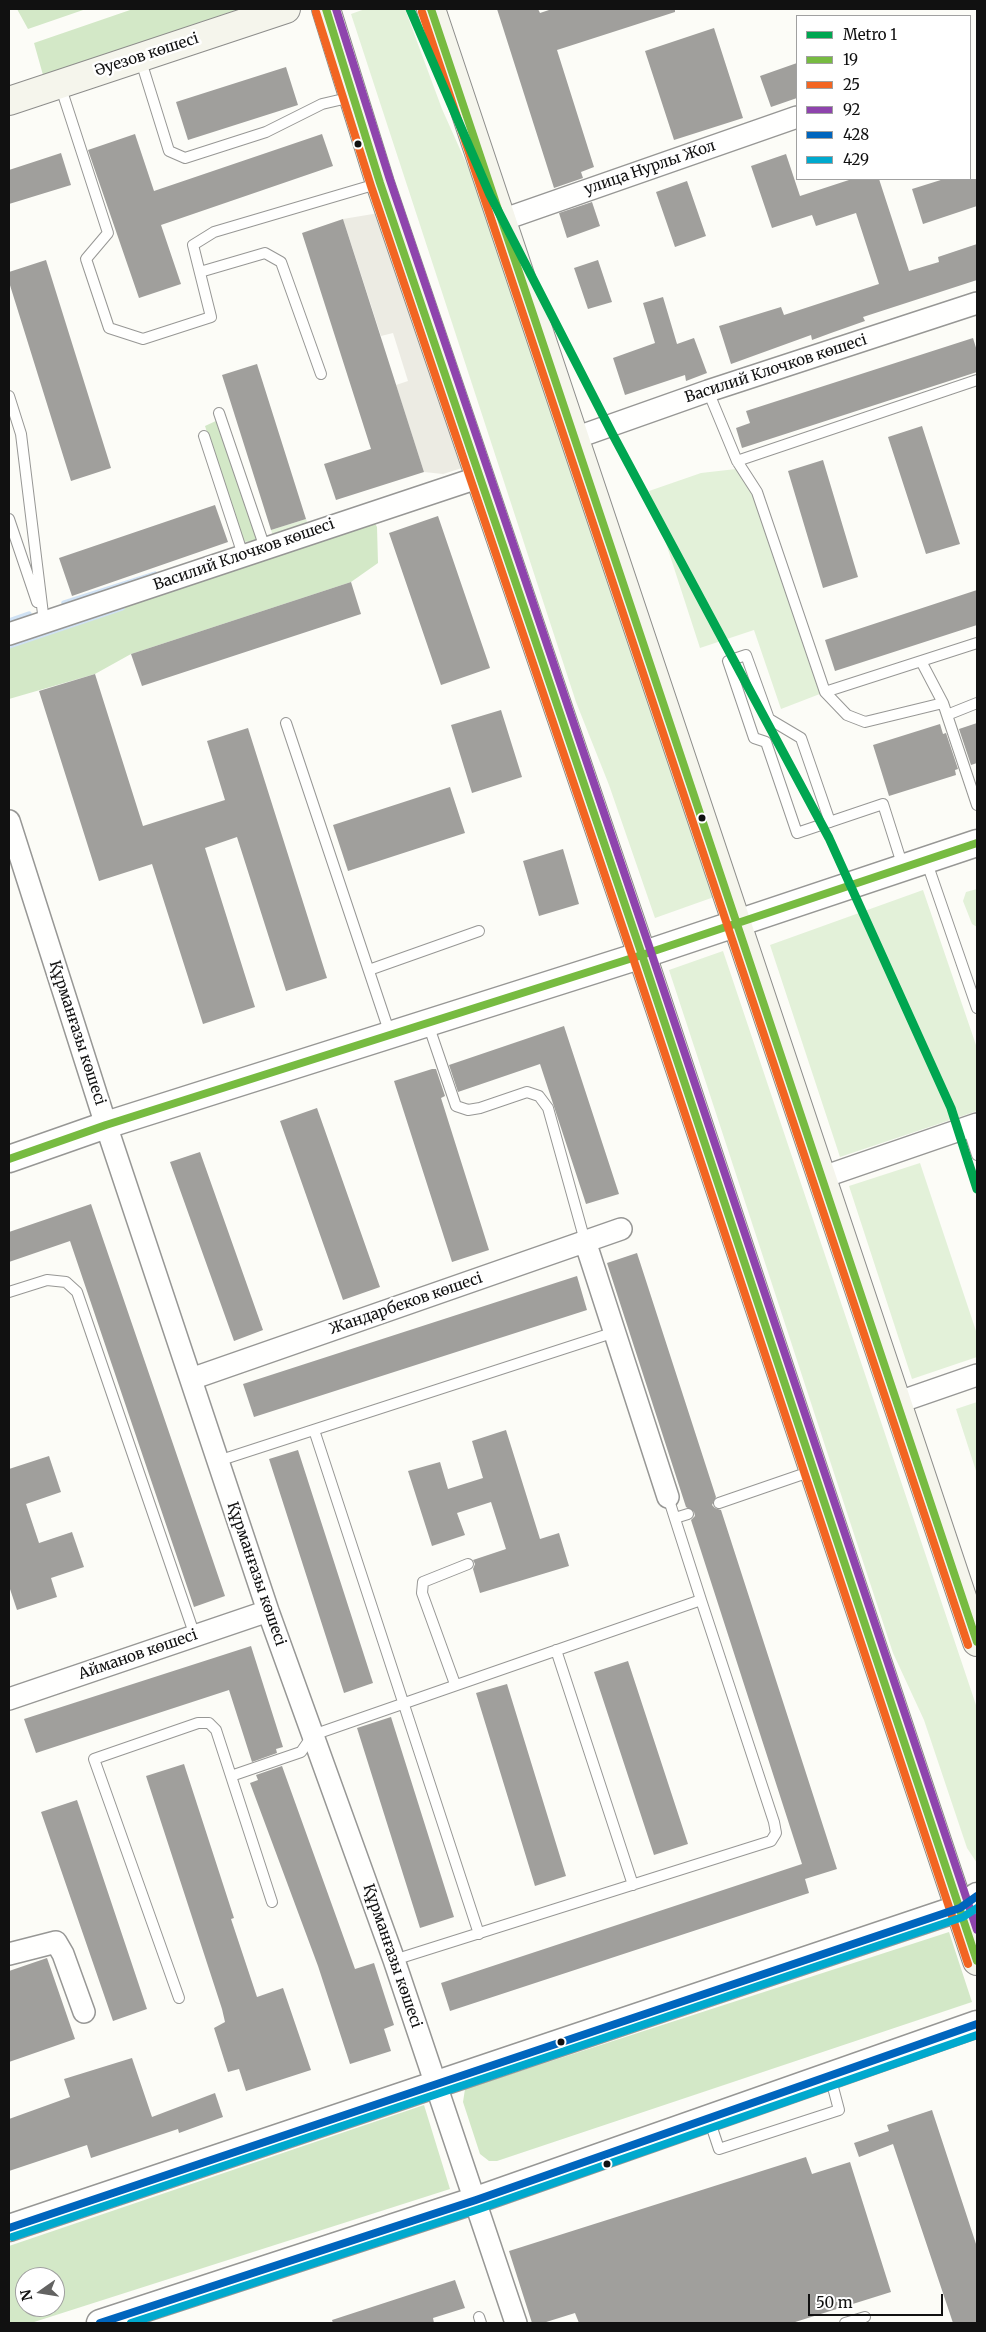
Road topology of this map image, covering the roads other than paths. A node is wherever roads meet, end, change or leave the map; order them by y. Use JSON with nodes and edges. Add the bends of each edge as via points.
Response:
{"nodes":[{"id":1,"x":286,"y":9,"type":"edge"},
{"id":2,"x":326,"y":9,"type":"edge"},
{"id":3,"x":431,"y":9,"type":"edge"},
{"id":4,"x":140,"y":58,"type":"junction"},
{"id":5,"x":60,"y":84,"type":"junction"},
{"id":6,"x":353,"y":97,"type":"junction"},
{"id":7,"x":9,"y":101,"type":"edge"},
{"id":8,"x":796,"y":117,"type":"edge"},
{"id":9,"x":380,"y":183,"type":"junction"},
{"id":10,"x":502,"y":220,"type":"junction"},
{"id":11,"x":200,"y":272,"type":"junction"},
{"id":12,"x":976,"y":307,"type":"edge"},
{"id":13,"x":321,"y":374,"type":"dead end"},
{"id":14,"x":977,"y":380,"type":"edge"},
{"id":15,"x":708,"y":391,"type":"junction"},
{"id":16,"x":9,"y":396,"type":"edge"},
{"id":17,"x":219,"y":413,"type":"dead end"},
{"id":18,"x":204,"y":436,"type":"dead end"},
{"id":19,"x":575,"y":438,"type":"junction"},
{"id":20,"x":737,"y":461,"type":"junction"},
{"id":21,"x":480,"y":477,"type":"junction"},
{"id":22,"x":9,"y":519,"type":"edge"},
{"id":23,"x":265,"y":548,"type":"junction"},
{"id":24,"x":243,"y":555,"type":"junction"},
{"id":25,"x":44,"y":622,"type":"junction"},
{"id":26,"x":9,"y":634,"type":"edge"},
{"id":27,"x":977,"y":643,"type":"edge"},
{"id":28,"x":922,"y":663,"type":"junction"},
{"id":29,"x":825,"y":692,"type":"junction"},
{"id":30,"x":943,"y":702,"type":"junction"},
{"id":31,"x":977,"y":703,"type":"edge"},
{"id":32,"x":947,"y":715,"type":"junction"},
{"id":33,"x":286,"y":723,"type":"dead end"},
{"id":34,"x":977,"y":804,"type":"edge"},
{"id":35,"x":9,"y":821,"type":"edge"},
{"id":36,"x":830,"y":822,"type":"junction"},
{"id":37,"x":977,"y":843,"type":"edge"},
{"id":38,"x":915,"y":864,"type":"junction"},
{"id":39,"x":738,"y":923,"type":"junction"},
{"id":40,"x":479,"y":931,"type":"dead end"},
{"id":41,"x":642,"y":955,"type":"junction"},
{"id":42,"x":369,"y":970,"type":"junction"},
{"id":43,"x":977,"y":1008,"type":"edge"},
{"id":44,"x":427,"y":1023,"type":"junction"},
{"id":45,"x":390,"y":1035,"type":"junction"},
{"id":46,"x":106,"y":1125,"type":"junction"},
{"id":47,"x":973,"y":1125,"type":"edge"},
{"id":48,"x":977,"y":1155,"type":"edge"},
{"id":49,"x":9,"y":1159,"type":"edge"},
{"id":50,"x":823,"y":1177,"type":"junction"},
{"id":51,"x":621,"y":1229,"type":"dead end"},
{"id":52,"x":585,"y":1241,"type":"junction"},
{"id":53,"x":9,"y":1292,"type":"edge"},
{"id":54,"x":615,"y":1332,"type":"junction"},
{"id":55,"x":977,"y":1375,"type":"edge"},
{"id":56,"x":191,"y":1379,"type":"junction"},
{"id":57,"x":899,"y":1402,"type":"junction"},
{"id":58,"x":314,"y":1430,"type":"junction"},
{"id":59,"x":218,"y":1461,"type":"junction"},
{"id":60,"x":814,"y":1470,"type":"junction"},
{"id":61,"x":668,"y":1497,"type":"joint"},
{"id":62,"x":719,"y":1503,"type":"dead end"},
{"id":63,"x":688,"y":1514,"type":"dead end"},
{"id":64,"x":675,"y":1518,"type":"junction"},
{"id":65,"x":468,"y":1564,"type":"dead end"},
{"id":66,"x":701,"y":1600,"type":"junction"},
{"id":67,"x":268,"y":1611,"type":"junction"},
{"id":68,"x":195,"y":1636,"type":"junction"},
{"id":69,"x":977,"y":1642,"type":"edge"},
{"id":70,"x":556,"y":1650,"type":"junction"},
{"id":71,"x":455,"y":1684,"type":"junction"},
{"id":72,"x":9,"y":1699,"type":"edge"},
{"id":73,"x":403,"y":1702,"type":"junction"},
{"id":74,"x":313,"y":1735,"type":"junction"},
{"id":75,"x":231,"y":1776,"type":"junction"},
{"id":76,"x":633,"y":1885,"type":"junction"},
{"id":77,"x":272,"y":1902,"type":"dead end"},
{"id":78,"x":969,"y":1902,"type":"edge"},
{"id":79,"x":479,"y":1934,"type":"junction"},
{"id":80,"x":9,"y":1954,"type":"edge"},
{"id":81,"x":394,"y":1960,"type":"junction"},
{"id":82,"x":977,"y":1961,"type":"edge"},
{"id":83,"x":179,"y":1998,"type":"dead end"},
{"id":84,"x":84,"y":2012,"type":"dead end"},
{"id":85,"x":977,"y":2024,"type":"edge"},
{"id":86,"x":830,"y":2076,"type":"junction"},
{"id":87,"x":436,"y":2084,"type":"junction"},
{"id":88,"x":708,"y":2118,"type":"junction"},
{"id":89,"x":476,"y":2200,"type":"junction"},
{"id":90,"x":9,"y":2228,"type":"edge"},
{"id":91,"x":865,"y":2317,"type":"dead end"},
{"id":92,"x":100,"y":2323,"type":"edge"},
{"id":93,"x":516,"y":2323,"type":"edge"},
{"id":94,"x":846,"y":2323,"type":"edge"}],
"edges":[{"from":1,"to":4,"type":"main road","name":"Әуезов көшесі"},
{"from":2,"to":6,"type":"main road"},
{"from":3,"to":10,"type":"main road"},
{"from":4,"to":5,"type":"main road","name":"Әуезов көшесі"},
{"from":4,"to":6,"type":"lane","via":[[169,151],[185,158],[266,132],[322,104]]},
{"from":5,"to":7,"type":"main road","name":"Әуезов көшесі"},
{"from":5,"to":11,"type":"lane","via":[[108,233],[86,259],[109,328],[143,339],[211,318]]},
{"from":6,"to":9,"type":"main road"},
{"from":8,"to":10,"type":"street","name":"улица Нурлы Жол"},
{"from":9,"to":11,"type":"lane","via":[[214,232],[193,245]]},
{"from":9,"to":21,"type":"main road"},
{"from":10,"to":19,"type":"main road"},
{"from":11,"to":13,"type":"lane","via":[[264,252],[281,262]]},
{"from":12,"to":15,"type":"street","name":"Василий Клочков көшесі"},
{"from":14,"to":20,"type":"lane"},
{"from":15,"to":19,"type":"street","name":"Василий Клочков көшесі"},
{"from":15,"to":20,"type":"lane"},
{"from":16,"to":25,"type":"lane","via":[[21,434]]},
{"from":17,"to":23,"type":"lane"},
{"from":18,"to":24,"type":"lane"},
{"from":19,"to":39,"type":"main road"},
{"from":20,"to":29,"type":"lane","via":[[758,492]]},
{"from":21,"to":23,"type":"street","name":"Василий Клочков көшесі"},
{"from":21,"to":41,"type":"main road"},
{"from":22,"to":25,"type":"lane"},
{"from":23,"to":24,"type":"street","name":"Василий Клочков көшесі"},
{"from":24,"to":25,"type":"street","name":"Василий Клочков көшесі"},
{"from":25,"to":26,"type":"street","name":"Василий Клочков көшесі"},
{"from":27,"to":28,"type":"lane"},
{"from":28,"to":29,"type":"lane"},
{"from":28,"to":30,"type":"lane"},
{"from":29,"to":30,"type":"lane","via":[[847,715],[865,722]]},
{"from":30,"to":32,"type":"lane"},
{"from":31,"to":32,"type":"lane"},
{"from":32,"to":34,"type":"lane"},
{"from":33,"to":42,"type":"lane"},
{"from":35,"to":46,"type":"street","name":"Құрманғазы көшесі"},
{"from":36,"to":36,"type":"lane","via":[[797,833],[766,742],[754,738],[728,661],[746,656],[769,719],[801,738]]},
{"from":36,"to":38,"type":"lane","via":[[883,804]]},
{"from":37,"to":38,"type":"street"},
{"from":38,"to":39,"type":"street"},
{"from":38,"to":43,"type":"lane"},
{"from":39,"to":41,"type":"street"},
{"from":39,"to":50,"type":"main road"},
{"from":40,"to":42,"type":"lane"},
{"from":41,"to":44,"type":"street"},
{"from":41,"to":60,"type":"main road"},
{"from":42,"to":45,"type":"lane"},
{"from":44,"to":45,"type":"street"},
{"from":44,"to":52,"type":"lane","via":[[456,1106],[468,1110],[480,1108],[527,1092],[539,1096],[548,1108]]},
{"from":45,"to":46,"type":"street"},
{"from":46,"to":49,"type":"street"},
{"from":46,"to":56,"type":"street","name":"Құрманғазы көшесі"},
{"from":47,"to":48,"type":"lane"},
{"from":47,"to":50,"type":"street"},
{"from":50,"to":57,"type":"main road"},
{"from":51,"to":52,"type":"street","name":"Жандарбеков көшесі"},
{"from":52,"to":54,"type":"street"},
{"from":52,"to":56,"type":"street","name":"Жандарбеков көшесі"},
{"from":53,"to":68,"type":"lane","via":[[46,1280],[66,1282],[77,1292]]},
{"from":54,"to":58,"type":"lane"},
{"from":54,"to":61,"type":"street"},
{"from":55,"to":57,"type":"street"},
{"from":56,"to":59,"type":"street","name":"Құрманғазы көшесі"},
{"from":57,"to":69,"type":"main road"},
{"from":58,"to":59,"type":"lane"},
{"from":58,"to":73,"type":"lane"},
{"from":59,"to":67,"type":"street","name":"Құрманғазы көшесі"},
{"from":60,"to":62,"type":"lane"},
{"from":60,"to":78,"type":"main road"},
{"from":61,"to":64,"type":"lane"},
{"from":63,"to":64,"type":"lane"},
{"from":64,"to":66,"type":"lane"},
{"from":65,"to":71,"type":"lane","via":[[423,1582],[422,1593]]},
{"from":66,"to":70,"type":"lane"},
{"from":66,"to":76,"type":"lane","via":[[776,1833],[771,1841]]},
{"from":67,"to":68,"type":"street","name":"Айманов көшесі"},
{"from":67,"to":74,"type":"street","name":"Құрманғазы көшесі"},
{"from":68,"to":72,"type":"street","name":"Айманов көшесі"},
{"from":70,"to":71,"type":"lane"},
{"from":70,"to":76,"type":"lane"},
{"from":71,"to":73,"type":"lane"},
{"from":73,"to":74,"type":"lane"},
{"from":73,"to":79,"type":"lane"},
{"from":74,"to":75,"type":"lane","via":[[301,1752]]},
{"from":74,"to":81,"type":"street","name":"Құрманғазы көшесі"},
{"from":75,"to":77,"type":"lane"},
{"from":75,"to":83,"type":"lane","via":[[216,1730],[209,1723],[198,1723],[94,1759]]},
{"from":76,"to":79,"type":"lane"},
{"from":78,"to":82,"type":"main road"},
{"from":78,"to":87,"type":"street"},
{"from":79,"to":81,"type":"lane"},
{"from":80,"to":84,"type":"street","via":[[56,1942]]},
{"from":81,"to":87,"type":"street","name":"Құрманғазы көшесі"},
{"from":85,"to":86,"type":"street"},
{"from":86,"to":88,"type":"street"},
{"from":86,"to":88,"type":"lane","via":[[839,2110],[719,2149]]},
{"from":87,"to":89,"type":"street","name":"Құрманғазы көшесі"},
{"from":87,"to":90,"type":"street"},
{"from":88,"to":89,"type":"street"},
{"from":89,"to":92,"type":"street"},
{"from":89,"to":93,"type":"street","name":"Құрманғазы көшесі"},
{"from":91,"to":94,"type":"lane"}]}
